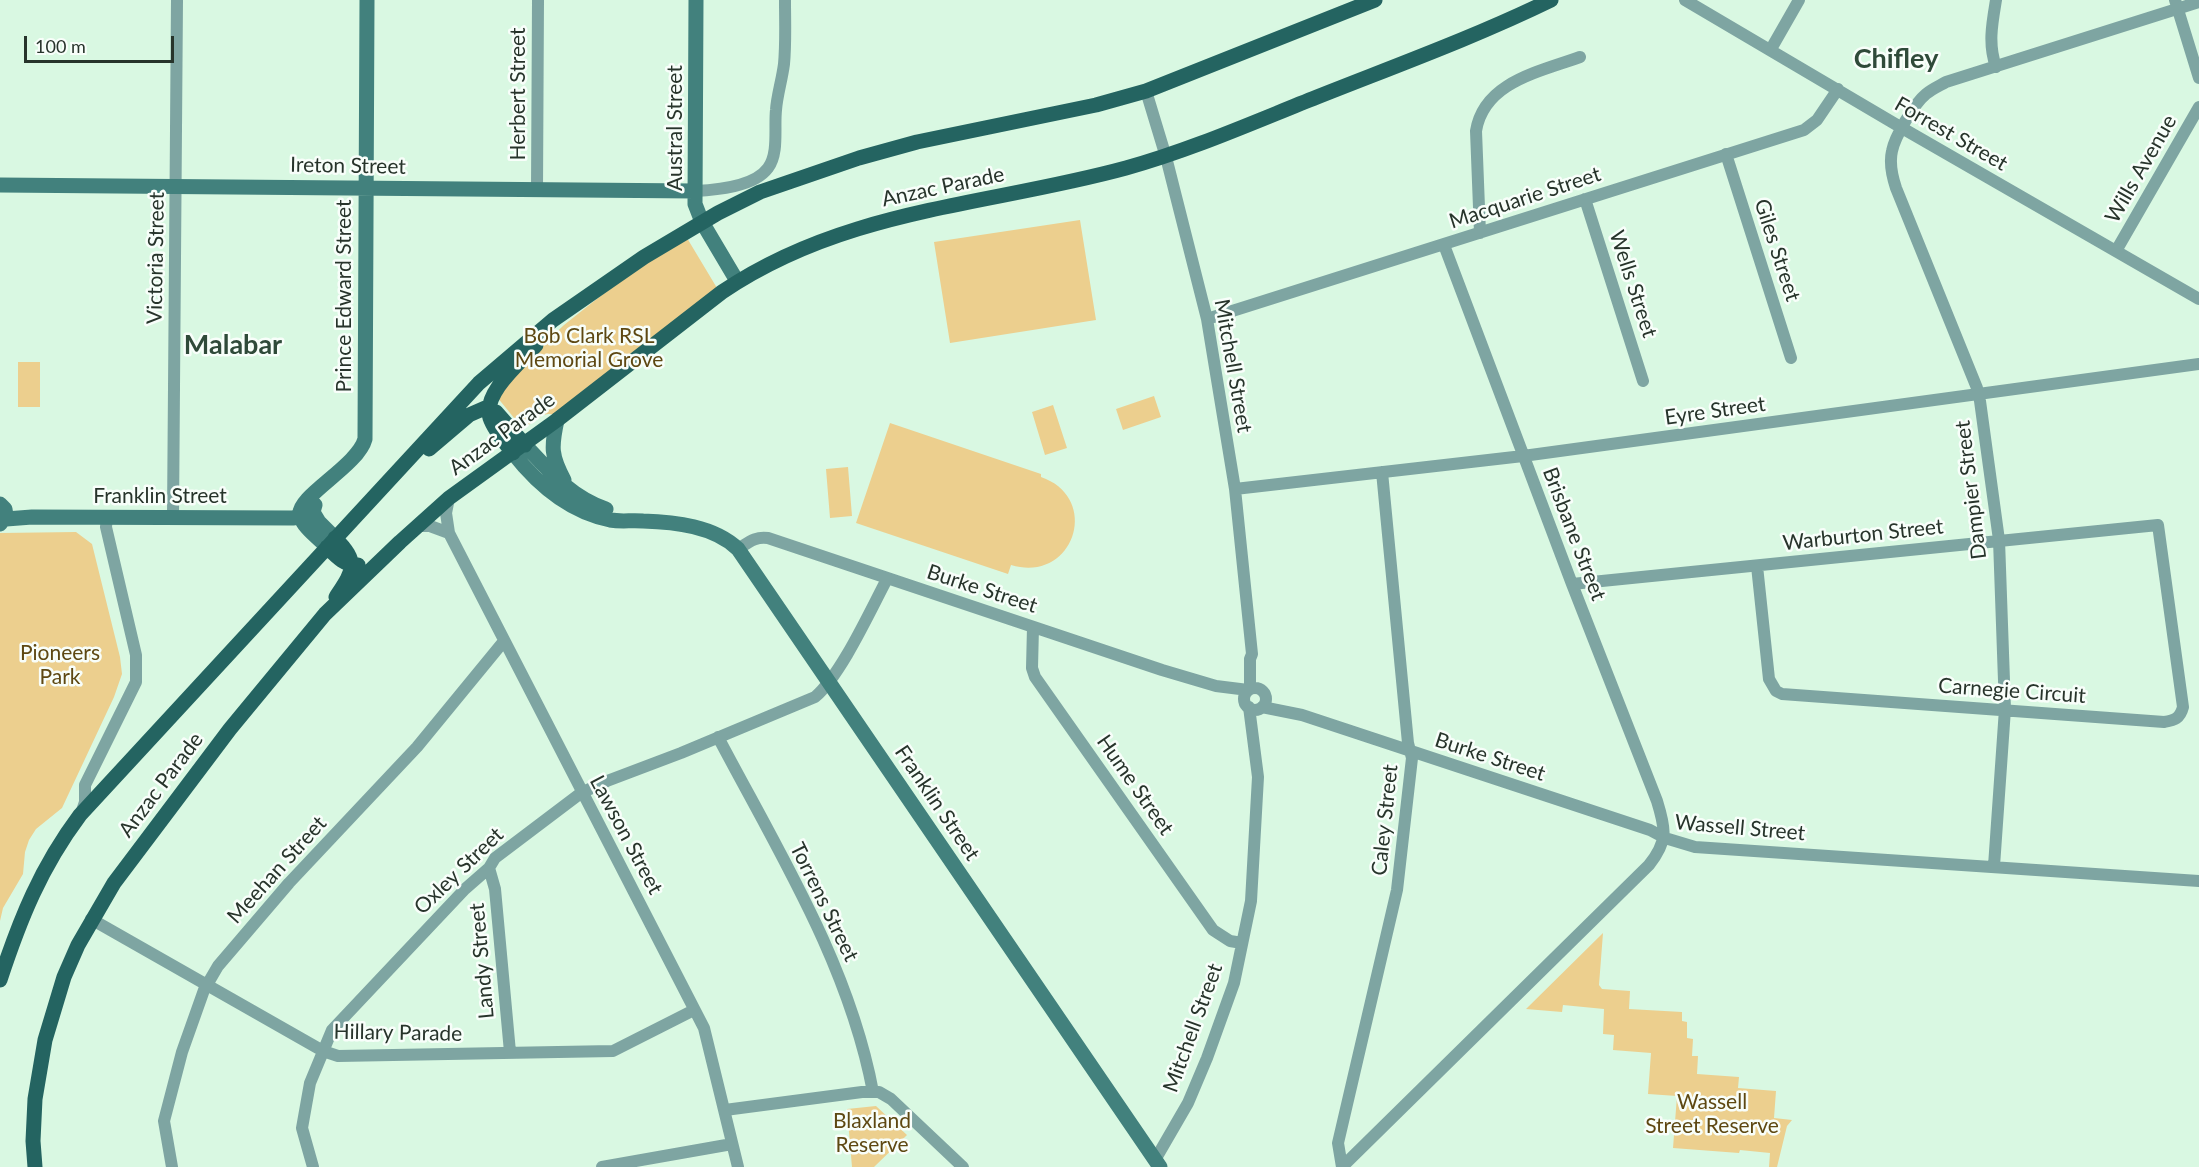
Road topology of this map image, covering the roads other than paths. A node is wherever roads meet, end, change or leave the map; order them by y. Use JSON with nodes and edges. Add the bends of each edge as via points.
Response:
{"nodes":[{"id":1,"x":177,"y":0,"type":"edge"},
{"id":2,"x":367,"y":0,"type":"edge"},
{"id":3,"x":538,"y":0,"type":"edge"},
{"id":4,"x":696,"y":0,"type":"edge"},
{"id":5,"x":785,"y":0,"type":"edge"},
{"id":6,"x":1375,"y":0,"type":"edge"},
{"id":7,"x":1551,"y":0,"type":"edge"},
{"id":8,"x":1685,"y":0,"type":"edge"},
{"id":9,"x":1799,"y":0,"type":"edge"},
{"id":10,"x":1996,"y":0,"type":"edge"},
{"id":11,"x":2199,"y":2,"type":"edge"},
{"id":12,"x":2176,"y":4,"type":"edge"},
{"id":13,"x":1771,"y":49,"type":"junction"},
{"id":14,"x":1581,"y":57,"type":"dead end"},
{"id":15,"x":1996,"y":66,"type":"junction"},
{"id":16,"x":2199,"y":78,"type":"edge"},
{"id":17,"x":1838,"y":89,"type":"junction"},
{"id":18,"x":1146,"y":91,"type":"junction"},
{"id":19,"x":2199,"y":107,"type":"edge"},
{"id":20,"x":1902,"y":128,"type":"junction"},
{"id":21,"x":1726,"y":154,"type":"junction"},
{"id":22,"x":1166,"y":157,"type":"junction"},
{"id":23,"x":0,"y":185,"type":"edge"},
{"id":24,"x":176,"y":186,"type":"junction"},
{"id":25,"x":366,"y":188,"type":"junction"},
{"id":26,"x":537,"y":189,"type":"junction"},
{"id":27,"x":695,"y":191,"type":"junction"},
{"id":28,"x":1586,"y":199,"type":"junction"},
{"id":29,"x":702,"y":222,"type":"junction"},
{"id":30,"x":1480,"y":233,"type":"junction"},
{"id":31,"x":1444,"y":245,"type":"junction"},
{"id":32,"x":2116,"y":251,"type":"junction"},
{"id":33,"x":738,"y":281,"type":"junction"},
{"id":34,"x":2199,"y":299,"type":"edge"},
{"id":35,"x":1207,"y":319,"type":"junction"},
{"id":36,"x":553,"y":320,"type":"junction"},
{"id":37,"x":1791,"y":358,"type":"dead end"},
{"id":38,"x":2199,"y":364,"type":"edge"},
{"id":39,"x":1643,"y":381,"type":"dead end"},
{"id":40,"x":1979,"y":395,"type":"junction"},
{"id":41,"x":489,"y":409,"type":"junction"},
{"id":42,"x":558,"y":420,"type":"junction"},
{"id":43,"x":519,"y":449,"type":"junction"},
{"id":44,"x":1523,"y":456,"type":"junction"},
{"id":45,"x":1382,"y":472,"type":"junction"},
{"id":46,"x":395,"y":474,"type":"junction"},
{"id":47,"x":1235,"y":489,"type":"junction"},
{"id":48,"x":570,"y":491,"type":"junction"},
{"id":49,"x":450,"y":498,"type":"junction"},
{"id":50,"x":307,"y":514,"type":"junction"},
{"id":51,"x":2,"y":516,"type":"edge"},
{"id":52,"x":107,"y":517,"type":"junction"},
{"id":53,"x":173,"y":517,"type":"junction"},
{"id":54,"x":640,"y":520,"type":"junction"},
{"id":55,"x":2158,"y":525,"type":"joint"},
{"id":56,"x":419,"y":526,"type":"junction"},
{"id":57,"x":449,"y":533,"type":"junction"},
{"id":58,"x":1999,"y":540,"type":"junction"},
{"id":59,"x":400,"y":542,"type":"junction"},
{"id":60,"x":331,"y":543,"type":"junction"},
{"id":61,"x":738,"y":549,"type":"junction"},
{"id":62,"x":352,"y":566,"type":"junction"},
{"id":63,"x":1757,"y":566,"type":"junction"},
{"id":64,"x":887,"y":579,"type":"junction"},
{"id":65,"x":1572,"y":584,"type":"junction"},
{"id":66,"x":325,"y":615,"type":"junction"},
{"id":67,"x":1033,"y":627,"type":"junction"},
{"id":68,"x":504,"y":641,"type":"junction"},
{"id":69,"x":829,"y":681,"type":"junction"},
{"id":70,"x":1255,"y":698,"type":"junction"},
{"id":71,"x":2005,"y":709,"type":"junction"},
{"id":72,"x":718,"y":737,"type":"junction"},
{"id":73,"x":1411,"y":752,"type":"junction"},
{"id":74,"x":582,"y":793,"type":"junction"},
{"id":75,"x":80,"y":815,"type":"junction"},
{"id":76,"x":1665,"y":838,"type":"junction"},
{"id":77,"x":1994,"y":866,"type":"junction"},
{"id":78,"x":489,"y":868,"type":"junction"},
{"id":79,"x":2199,"y":881,"type":"edge"},
{"id":80,"x":92,"y":919,"type":"junction"},
{"id":81,"x":1242,"y":944,"type":"junction"},
{"id":82,"x":0,"y":980,"type":"edge"},
{"id":83,"x":206,"y":985,"type":"junction"},
{"id":84,"x":694,"y":1010,"type":"junction"},
{"id":85,"x":323,"y":1051,"type":"junction"},
{"id":86,"x":510,"y":1052,"type":"junction"},
{"id":87,"x":873,"y":1092,"type":"junction"},
{"id":88,"x":725,"y":1110,"type":"junction"},
{"id":89,"x":732,"y":1144,"type":"junction"},
{"id":90,"x":1157,"y":1163,"type":"edge"},
{"id":91,"x":626,"y":1165,"type":"edge"},
{"id":92,"x":35,"y":1167,"type":"edge"},
{"id":93,"x":172,"y":1167,"type":"edge"},
{"id":94,"x":313,"y":1167,"type":"edge"},
{"id":95,"x":602,"y":1167,"type":"edge"},
{"id":96,"x":738,"y":1167,"type":"edge"},
{"id":97,"x":963,"y":1167,"type":"edge"},
{"id":98,"x":1342,"y":1167,"type":"edge"}],
"edges":[{"from":1,"to":24,"type":"street","name":"Victoria Street"},
{"from":2,"to":25,"type":"street","name":"Prince Edward Street"},
{"from":3,"to":26,"type":"street","name":"Herbert Street"},
{"from":4,"to":27,"type":"street","name":"Austral Street"},
{"from":5,"to":27,"type":"street","via":[[784,65],[770,166],[750,181]]},
{"from":6,"to":18,"type":"main road","name":"Anzac Parade"},
{"from":7,"to":22,"type":"main road","name":"Anzac Parade","via":[[1440,49]]},
{"from":8,"to":13,"type":"street","name":"Forrest Street"},
{"from":9,"to":13,"type":"street"},
{"from":10,"to":15,"type":"street","via":[[1991,44]]},
{"from":11,"to":12,"type":"street"},
{"from":12,"to":15,"type":"street"},
{"from":12,"to":16,"type":"street"},
{"from":13,"to":17,"type":"street","name":"Forrest Street"},
{"from":14,"to":30,"type":"street","via":[[1511,84],[1484,106],[1476,131]]},
{"from":15,"to":20,"type":"street","via":[[1946,82],[1927,93]]},
{"from":17,"to":20,"type":"street","name":"Forrest Street"},
{"from":17,"to":21,"type":"street","name":"Macquarie Street","via":[[1817,120],[1804,130]]},
{"from":18,"to":22,"type":"street","name":"Mitchell Street"},
{"from":18,"to":29,"type":"main road","name":"Anzac Parade","via":[[859,158],[760,192]]},
{"from":19,"to":32,"type":"street","name":"Wills Avenue"},
{"from":20,"to":32,"type":"street","name":"Forrest Street"},
{"from":20,"to":40,"type":"street","name":"Dampier Street","via":[[1891,162],[1896,188]]},
{"from":21,"to":28,"type":"street","name":"Macquarie Street"},
{"from":21,"to":37,"type":"street","name":"Giles Street"},
{"from":22,"to":33,"type":"main road","name":"Anzac Parade","via":[[858,227],[798,250]]},
{"from":22,"to":35,"type":"street","name":"Mitchell Street"},
{"from":23,"to":24,"type":"street","name":"Ireton Street"},
{"from":24,"to":25,"type":"street","name":"Ireton Street"},
{"from":24,"to":53,"type":"street","name":"Victoria Street"},
{"from":25,"to":26,"type":"street","name":"Ireton Street"},
{"from":25,"to":50,"type":"street","name":"Prince Edward Street","via":[[365,439],[359,453],[303,504]]},
{"from":26,"to":27,"type":"street","name":"Ireton Street"},
{"from":27,"to":29,"type":"street","name":"Austral Street"},
{"from":28,"to":30,"type":"street","name":"Macquarie Street"},
{"from":28,"to":39,"type":"street","name":"Wells Street"},
{"from":29,"to":33,"type":"street","name":"Austral Street"},
{"from":29,"to":36,"type":"main road","name":"Anzac Parade"},
{"from":30,"to":31,"type":"street","name":"Macquarie Street"},
{"from":31,"to":35,"type":"street","name":"Macquarie Street"},
{"from":31,"to":44,"type":"street","name":"Brisbane Street"},
{"from":32,"to":34,"type":"street","name":"Forrest Street"},
{"from":33,"to":42,"type":"main road","name":"Anzac Parade"},
{"from":35,"to":47,"type":"street","name":"Mitchell Street"},
{"from":36,"to":41,"type":"main road","via":[[502,382]]},
{"from":36,"to":46,"type":"main road","name":"Anzac Parade","via":[[488,375]]},
{"from":38,"to":40,"type":"street","name":"Eyre Street"},
{"from":40,"to":44,"type":"street","name":"Eyre Street"},
{"from":40,"to":58,"type":"street","name":"Dampier Street"},
{"from":41,"to":43,"type":"main road","via":[[496,412]]},
{"from":41,"to":46,"type":"main road","via":[[475,411]]},
{"from":42,"to":43,"type":"main road","name":"Anzac Parade"},
{"from":42,"to":48,"type":"street","via":[[553,457]]},
{"from":43,"to":48,"type":"street","name":"Franklin Street"},
{"from":43,"to":49,"type":"main road","name":"Anzac Parade"},
{"from":43,"to":54,"type":"street","name":"Franklin Street","via":[[549,490],[576,508],[612,520]]},
{"from":44,"to":45,"type":"street","name":"Eyre Street"},
{"from":44,"to":65,"type":"street","name":"Brisbane Street"},
{"from":45,"to":47,"type":"street","name":"Eyre Street"},
{"from":45,"to":73,"type":"street","name":"Caley Street"},
{"from":46,"to":60,"type":"main road","name":"Anzac Parade"},
{"from":47,"to":70,"type":"street","name":"Mitchell Street","via":[[1252,654],[1256,660]]},
{"from":48,"to":54,"type":"street","name":"Franklin Street","via":[[592,504]]},
{"from":49,"to":56,"type":"main road","name":"Anzac Parade"},
{"from":49,"to":57,"type":"street","name":"Lawson Street","via":[[446,513]]},
{"from":50,"to":53,"type":"street","name":"Franklin Street","via":[[293,518]]},
{"from":50,"to":60,"type":"street","via":[[307,526]]},
{"from":51,"to":52,"type":"street","name":"Franklin Street"},
{"from":52,"to":53,"type":"street","name":"Franklin Street"},
{"from":52,"to":75,"type":"street","via":[[106,527],[136,655],[136,682],[85,785]]},
{"from":54,"to":61,"type":"street","name":"Franklin Street","via":[[698,528],[722,537]]},
{"from":55,"to":58,"type":"street","name":"Warburton Street"},
{"from":55,"to":71,"type":"street","name":"Carnegie Circuit","via":[[2181,714],[2164,722]]},
{"from":56,"to":57,"type":"street"},
{"from":56,"to":59,"type":"main road","name":"Anzac Parade"},
{"from":57,"to":68,"type":"street","name":"Lawson Street"},
{"from":58,"to":63,"type":"street","name":"Warburton Street"},
{"from":58,"to":71,"type":"street","name":"Dampier Street"},
{"from":59,"to":62,"type":"main road"},
{"from":59,"to":66,"type":"main road","name":"Anzac Parade"},
{"from":60,"to":62,"type":"main road","via":[[341,560]]},
{"from":60,"to":75,"type":"main road","name":"Anzac Parade"},
{"from":61,"to":64,"type":"street","name":"Burke Street","via":[[754,539],[768,538]]},
{"from":61,"to":69,"type":"street","name":"Franklin Street"},
{"from":62,"to":66,"type":"main road"},
{"from":63,"to":65,"type":"street","name":"Warburton Street"},
{"from":63,"to":71,"type":"street","name":"Carnegie Circuit","via":[[1769,679],[1776,691],[1797,696]]},
{"from":64,"to":67,"type":"street","name":"Burke Street"},
{"from":64,"to":69,"type":"street","name":"Oxley Street"},
{"from":65,"to":76,"type":"street","name":"Brisbane Street","via":[[1657,801]]},
{"from":66,"to":80,"type":"main road","name":"Anzac Parade","via":[[230,729],[120,875]]},
{"from":67,"to":70,"type":"street","name":"Burke Street"},
{"from":67,"to":81,"type":"street","name":"Hume Street","via":[[1035,677],[1213,930]]},
{"from":68,"to":74,"type":"street","name":"Lawson Street"},
{"from":68,"to":83,"type":"street","name":"Meehan Street","via":[[417,747],[289,883]]},
{"from":69,"to":72,"type":"street","name":"Oxley Street","via":[[814,697]]},
{"from":69,"to":90,"type":"street","name":"Franklin Street"},
{"from":70,"to":73,"type":"street","name":"Burke Street"},
{"from":70,"to":81,"type":"street","name":"Mitchell Street","via":[[1258,777],[1251,901]]},
{"from":71,"to":77,"type":"street","name":"Dampier Street"},
{"from":72,"to":74,"type":"street","name":"Oxley Street"},
{"from":72,"to":87,"type":"street","name":"Torrens Street","via":[[843,986],[869,1066]]},
{"from":73,"to":76,"type":"street","name":"Burke Street"},
{"from":73,"to":98,"type":"street","name":"Caley Street","via":[[1399,880],[1340,1134]]},
{"from":74,"to":78,"type":"street","name":"Oxley Street","via":[[495,858]]},
{"from":74,"to":84,"type":"street","name":"Lawson Street"},
{"from":75,"to":82,"type":"main road","name":"Anzac Parade","via":[[32,892]]},
{"from":76,"to":77,"type":"street","name":"Wassell Street","via":[[1695,847]]},
{"from":76,"to":98,"type":"street","name":"Wassell Street","via":[[1649,865]]},
{"from":77,"to":79,"type":"street","name":"Wassell Street"},
{"from":78,"to":85,"type":"street","name":"Oxley Street","via":[[364,993],[332,1030]]},
{"from":78,"to":86,"type":"street","name":"Landy Street","via":[[495,889]]},
{"from":80,"to":83,"type":"street","name":"Hillary Parade"},
{"from":80,"to":92,"type":"main road","name":"Anzac Parade","via":[[64,976],[45,1040],[35,1099]]},
{"from":81,"to":90,"type":"street","name":"Mitchell Street","via":[[1234,983],[1207,1058]]},
{"from":83,"to":85,"type":"street","name":"Hillary Parade"},
{"from":83,"to":93,"type":"street","name":"Meehan Street","via":[[182,1052],[164,1121]]},
{"from":84,"to":86,"type":"street","name":"Hillary Parade","via":[[613,1051]]},
{"from":84,"to":88,"type":"street","name":"Lawson Street","via":[[704,1028]]},
{"from":85,"to":86,"type":"street","name":"Hillary Parade","via":[[338,1056]]},
{"from":85,"to":94,"type":"street","name":"Oxley Street","via":[[310,1083],[302,1128]]},
{"from":87,"to":88,"type":"street"},
{"from":87,"to":97,"type":"street","via":[[891,1100]]},
{"from":88,"to":89,"type":"street","name":"Lawson Street"},
{"from":89,"to":91,"type":"street"},
{"from":89,"to":96,"type":"street","name":"Lawson Street"},
{"from":91,"to":95,"type":"street"}]}
